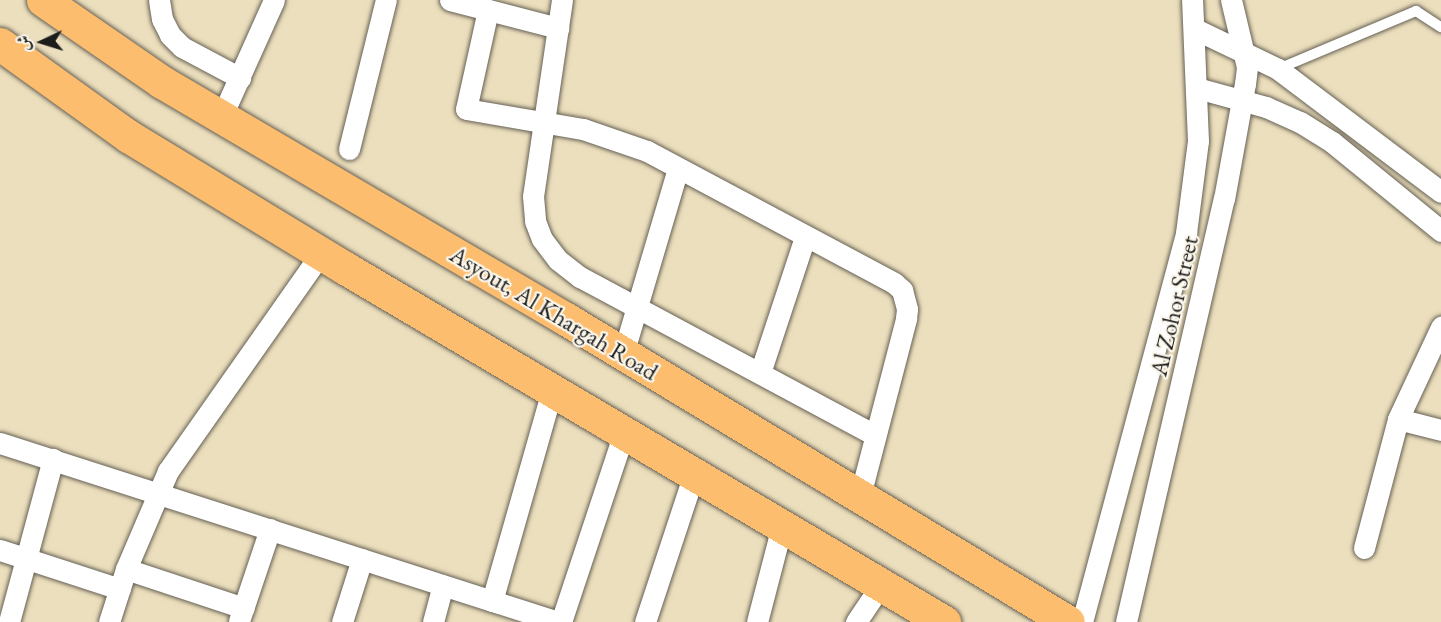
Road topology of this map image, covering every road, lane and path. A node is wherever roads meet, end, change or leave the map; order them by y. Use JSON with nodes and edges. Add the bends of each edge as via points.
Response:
{"nodes":[{"id":1,"x":43,"y":0,"type":"edge"},
{"id":2,"x":159,"y":0,"type":"edge"},
{"id":3,"x":274,"y":0,"type":"edge"},
{"id":4,"x":386,"y":0,"type":"edge"},
{"id":5,"x":450,"y":0,"type":"edge"},
{"id":6,"x":562,"y":0,"type":"edge"},
{"id":7,"x":1192,"y":0,"type":"edge"},
{"id":8,"x":1231,"y":0,"type":"edge"},
{"id":9,"x":1415,"y":6,"type":"edge"},
{"id":10,"x":488,"y":10,"type":"junction"},
{"id":11,"x":1441,"y":27,"type":"edge"},
{"id":12,"x":558,"y":28,"type":"junction"},
{"id":13,"x":1195,"y":29,"type":"junction"},
{"id":14,"x":0,"y":44,"type":"edge"},
{"id":15,"x":1243,"y":50,"type":"junction"},
{"id":16,"x":1278,"y":69,"type":"junction"},
{"id":17,"x":240,"y":78,"type":"junction"},
{"id":18,"x":1197,"y":88,"type":"junction"},
{"id":19,"x":1241,"y":100,"type":"junction"},
{"id":20,"x":221,"y":117,"type":"junction"},
{"id":21,"x":544,"y":122,"type":"junction"},
{"id":22,"x":349,"y":149,"type":"dead end"},
{"id":23,"x":678,"y":168,"type":"junction"},
{"id":24,"x":1441,"y":192,"type":"edge"},
{"id":25,"x":1441,"y":231,"type":"edge"},
{"id":26,"x":805,"y":237,"type":"junction"},
{"id":27,"x":321,"y":253,"type":"junction"},
{"id":28,"x":638,"y":307,"type":"junction"},
{"id":29,"x":1441,"y":327,"type":"edge"},
{"id":30,"x":623,"y":354,"type":"junction"},
{"id":31,"x":760,"y":373,"type":"junction"},
{"id":32,"x":552,"y":390,"type":"junction"},
{"id":33,"x":1398,"y":419,"type":"junction"},
{"id":34,"x":1441,"y":430,"type":"edge"},
{"id":35,"x":624,"y":433,"type":"junction"},
{"id":36,"x":875,"y":435,"type":"junction"},
{"id":37,"x":0,"y":443,"type":"edge"},
{"id":38,"x":53,"y":459,"type":"junction"},
{"id":39,"x":694,"y":474,"type":"junction"},
{"id":40,"x":156,"y":495,"type":"junction"},
{"id":41,"x":860,"y":496,"type":"junction"},
{"id":42,"x":782,"y":526,"type":"junction"},
{"id":43,"x":270,"y":529,"type":"junction"},
{"id":44,"x":1364,"y":548,"type":"dead end"},
{"id":45,"x":0,"y":550,"type":"edge"},
{"id":46,"x":26,"y":559,"type":"junction"},
{"id":47,"x":362,"y":559,"type":"junction"},
{"id":48,"x":126,"y":569,"type":"junction"},
{"id":49,"x":443,"y":585,"type":"junction"},
{"id":50,"x":881,"y":585,"type":"junction"},
{"id":51,"x":120,"y":590,"type":"junction"},
{"id":52,"x":492,"y":601,"type":"junction"},
{"id":53,"x":241,"y":615,"type":"edge"},
{"id":54,"x":516,"y":616,"type":"edge"},
{"id":55,"x":9,"y":622,"type":"edge"},
{"id":56,"x":109,"y":622,"type":"edge"},
{"id":57,"x":342,"y":622,"type":"edge"},
{"id":58,"x":433,"y":622,"type":"edge"},
{"id":59,"x":560,"y":622,"type":"edge"},
{"id":60,"x":645,"y":622,"type":"edge"},
{"id":61,"x":757,"y":622,"type":"edge"},
{"id":62,"x":856,"y":622,"type":"edge"},
{"id":63,"x":944,"y":622,"type":"edge"},
{"id":64,"x":1068,"y":622,"type":"edge"},
{"id":65,"x":1082,"y":622,"type":"edge"},
{"id":66,"x":1126,"y":622,"type":"edge"}],
"edges":[{"from":1,"to":20,"type":"highway","name":"Asyout, Al Khargah Road"},
{"from":2,"to":17,"type":"street","via":[[162,19],[182,47]]},
{"from":3,"to":17,"type":"street"},
{"from":4,"to":22,"type":"street"},
{"from":5,"to":10,"type":"street"},
{"from":6,"to":12,"type":"street"},
{"from":7,"to":13,"type":"street","name":"Al Zohor Street"},
{"from":8,"to":15,"type":"street","name":"Al Zohor Street"},
{"from":9,"to":11,"type":"lane"},
{"from":9,"to":16,"type":"lane"},
{"from":10,"to":12,"type":"street"},
{"from":10,"to":21,"type":"street","via":[[466,109]]},
{"from":12,"to":21,"type":"street"},
{"from":13,"to":15,"type":"street"},
{"from":13,"to":18,"type":"street","name":"Al Zohor Street"},
{"from":14,"to":27,"type":"highway","via":[[128,136]]},
{"from":15,"to":16,"type":"street"},
{"from":15,"to":19,"type":"street","name":"Al Zohor Street","via":[[1247,68]]},
{"from":16,"to":24,"type":"street"},
{"from":17,"to":20,"type":"street"},
{"from":18,"to":19,"type":"street"},
{"from":18,"to":65,"type":"street","name":"Al Zohor Street","via":[[1198,141],[1186,233]]},
{"from":19,"to":25,"type":"street","via":[[1300,122],[1332,142]]},
{"from":19,"to":66,"type":"street","name":"Al Zohor Street","via":[[1224,199]]},
{"from":20,"to":30,"type":"highway","name":"Asyout, Al Khargah Road"},
{"from":21,"to":23,"type":"street","via":[[616,138]]},
{"from":21,"to":28,"type":"street","via":[[534,196],[535,221],[542,239],[558,260],[580,277]]},
{"from":23,"to":26,"type":"street"},
{"from":23,"to":28,"type":"street"},
{"from":26,"to":31,"type":"street"},
{"from":26,"to":36,"type":"street","via":[[894,283],[906,299],[906,319]]},
{"from":27,"to":32,"type":"highway"},
{"from":27,"to":40,"type":"street","via":[[168,471]]},
{"from":28,"to":30,"type":"street"},
{"from":28,"to":31,"type":"street"},
{"from":29,"to":33,"type":"street"},
{"from":30,"to":41,"type":"highway","name":"Asyout, Al Khargah Road"},
{"from":31,"to":36,"type":"street"},
{"from":32,"to":35,"type":"highway"},
{"from":32,"to":52,"type":"street"},
{"from":33,"to":34,"type":"street"},
{"from":33,"to":44,"type":"street"},
{"from":35,"to":39,"type":"highway"},
{"from":35,"to":59,"type":"street"},
{"from":36,"to":41,"type":"street"},
{"from":37,"to":38,"type":"street"},
{"from":38,"to":40,"type":"street"},
{"from":38,"to":46,"type":"street"},
{"from":39,"to":42,"type":"highway"},
{"from":39,"to":60,"type":"street"},
{"from":40,"to":43,"type":"street"},
{"from":40,"to":48,"type":"street"},
{"from":41,"to":64,"type":"highway","name":"Asyout, Al Khargah Road"},
{"from":42,"to":50,"type":"highway"},
{"from":42,"to":61,"type":"street"},
{"from":43,"to":47,"type":"street"},
{"from":43,"to":53,"type":"street"},
{"from":45,"to":46,"type":"street"},
{"from":46,"to":51,"type":"street"},
{"from":46,"to":55,"type":"street"},
{"from":47,"to":49,"type":"street"},
{"from":47,"to":57,"type":"street"},
{"from":48,"to":51,"type":"street"},
{"from":48,"to":53,"type":"street"},
{"from":49,"to":52,"type":"street"},
{"from":49,"to":58,"type":"street"},
{"from":50,"to":62,"type":"street"},
{"from":50,"to":63,"type":"highway"},
{"from":51,"to":56,"type":"street"},
{"from":52,"to":54,"type":"street"},
{"from":54,"to":59,"type":"street"}]}
